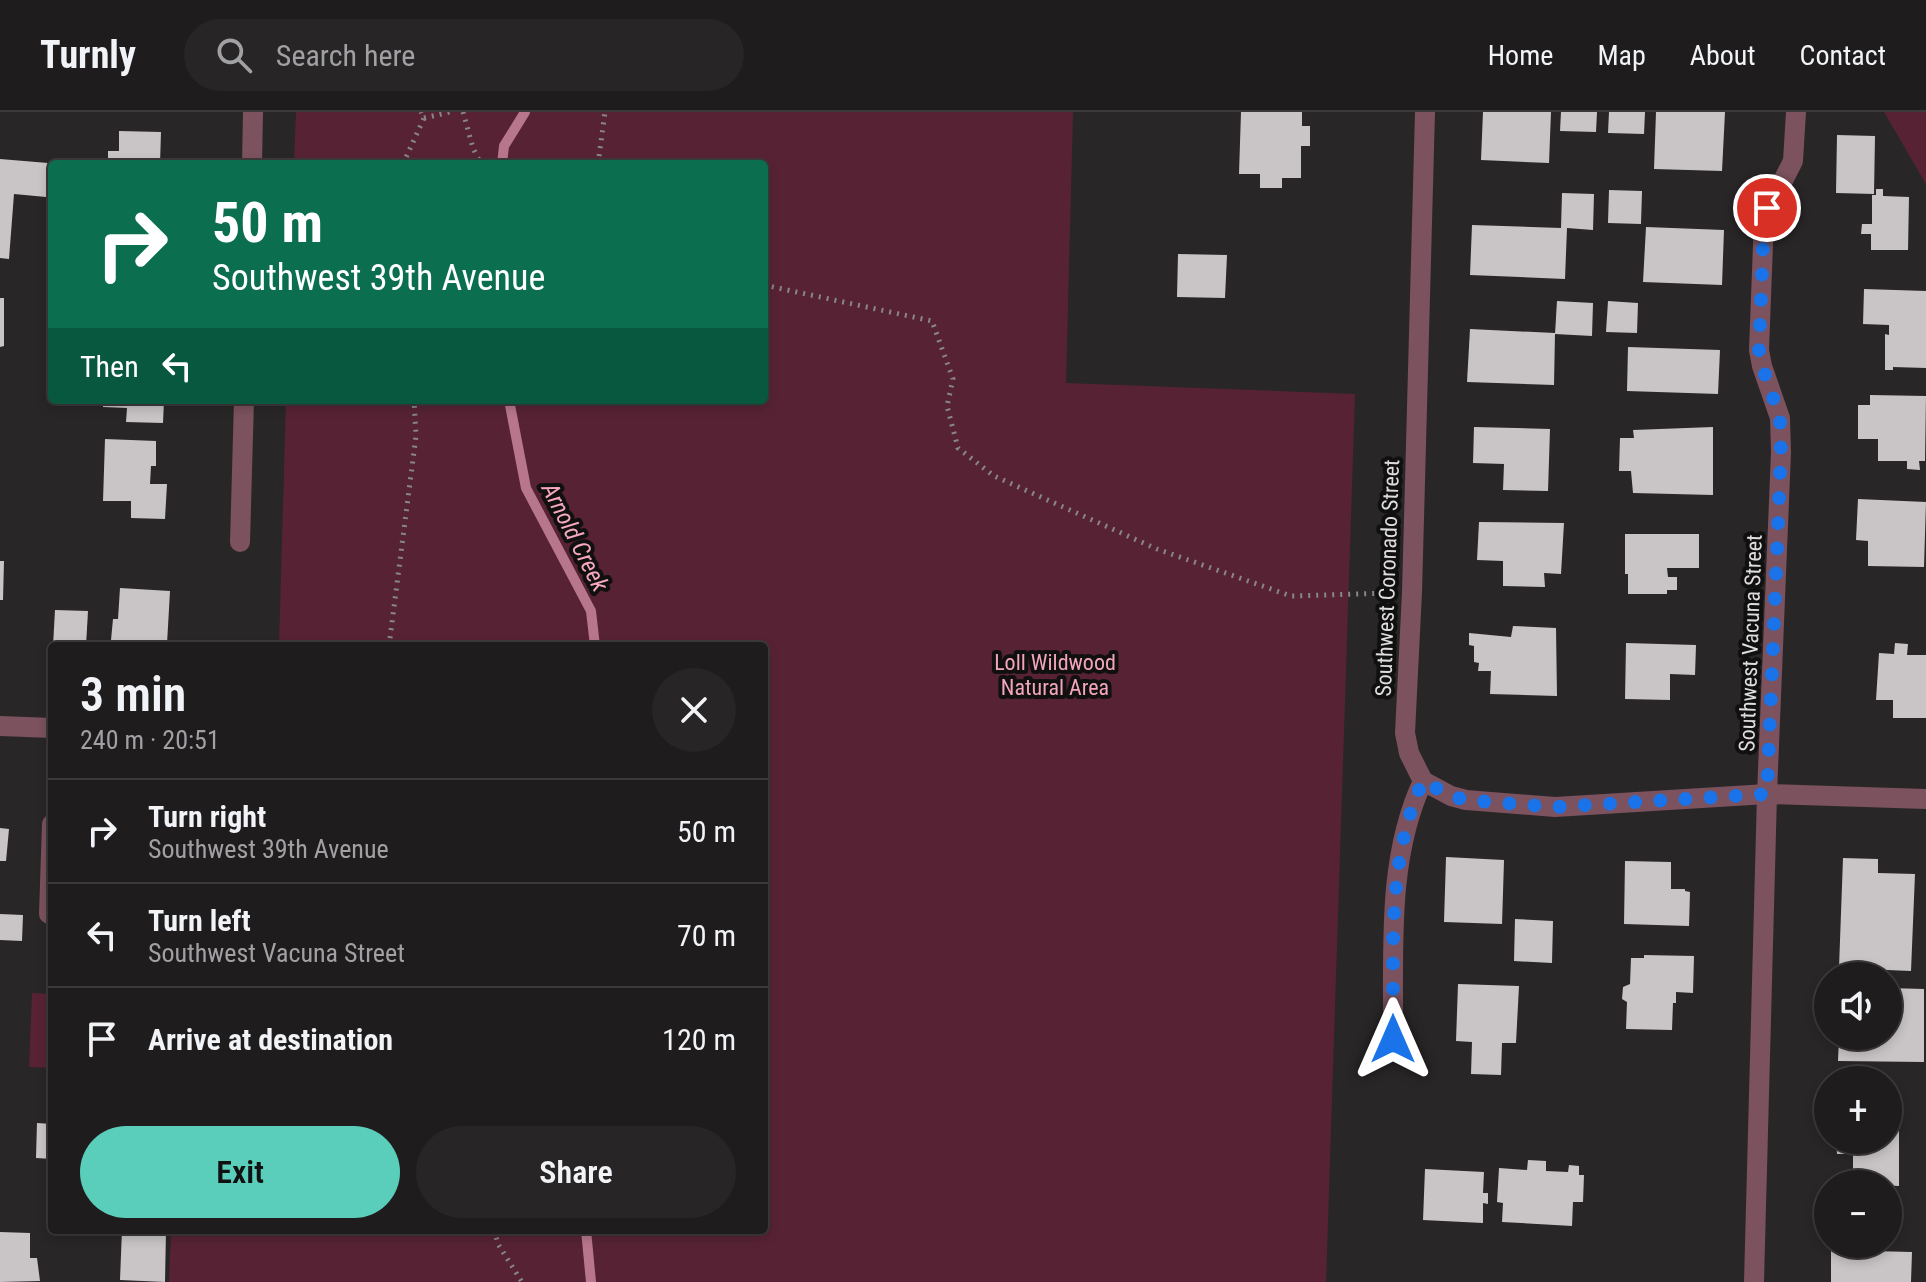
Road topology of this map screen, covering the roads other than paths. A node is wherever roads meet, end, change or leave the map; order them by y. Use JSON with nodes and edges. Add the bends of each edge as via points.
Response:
{"nodes":[{"id":1,"x":253,"y":112,"type":"edge"},
{"id":2,"x":1425,"y":112,"type":"edge"},
{"id":3,"x":1796,"y":112,"type":"edge"},
{"id":4,"x":252,"y":160,"type":"edge"},
{"id":5,"x":244,"y":404,"type":"edge"},
{"id":6,"x":240,"y":542,"type":"dead end"},
{"id":7,"x":0,"y":726,"type":"edge"},
{"id":8,"x":48,"y":728,"type":"edge"},
{"id":9,"x":1423,"y":781,"type":"junction"},
{"id":10,"x":1767,"y":794,"type":"junction"},
{"id":11,"x":1926,"y":799,"type":"edge"},
{"id":12,"x":1393,"y":1039,"type":"dead end"},
{"id":13,"x":1754,"y":1282,"type":"edge"}],
"edges":[{"from":1,"to":4,"type":"street"},
{"from":2,"to":9,"type":"street","name":"Southwest Coronado Street","via":[[1405,733]]},
{"from":3,"to":10,"type":"street","name":"Southwest Vacuna Street","via":[[1793,161],[1764,218],[1759,350],[1780,418],[1781,452]]},
{"from":5,"to":6,"type":"street"},
{"from":7,"to":8,"type":"street"},
{"from":9,"to":10,"type":"street","via":[[1466,800],[1555,807]]},
{"from":9,"to":12,"type":"street","via":[[1410,808],[1400,863]]},
{"from":10,"to":11,"type":"street"},
{"from":10,"to":13,"type":"street","name":"Southwest Vacuna Street"}]}
